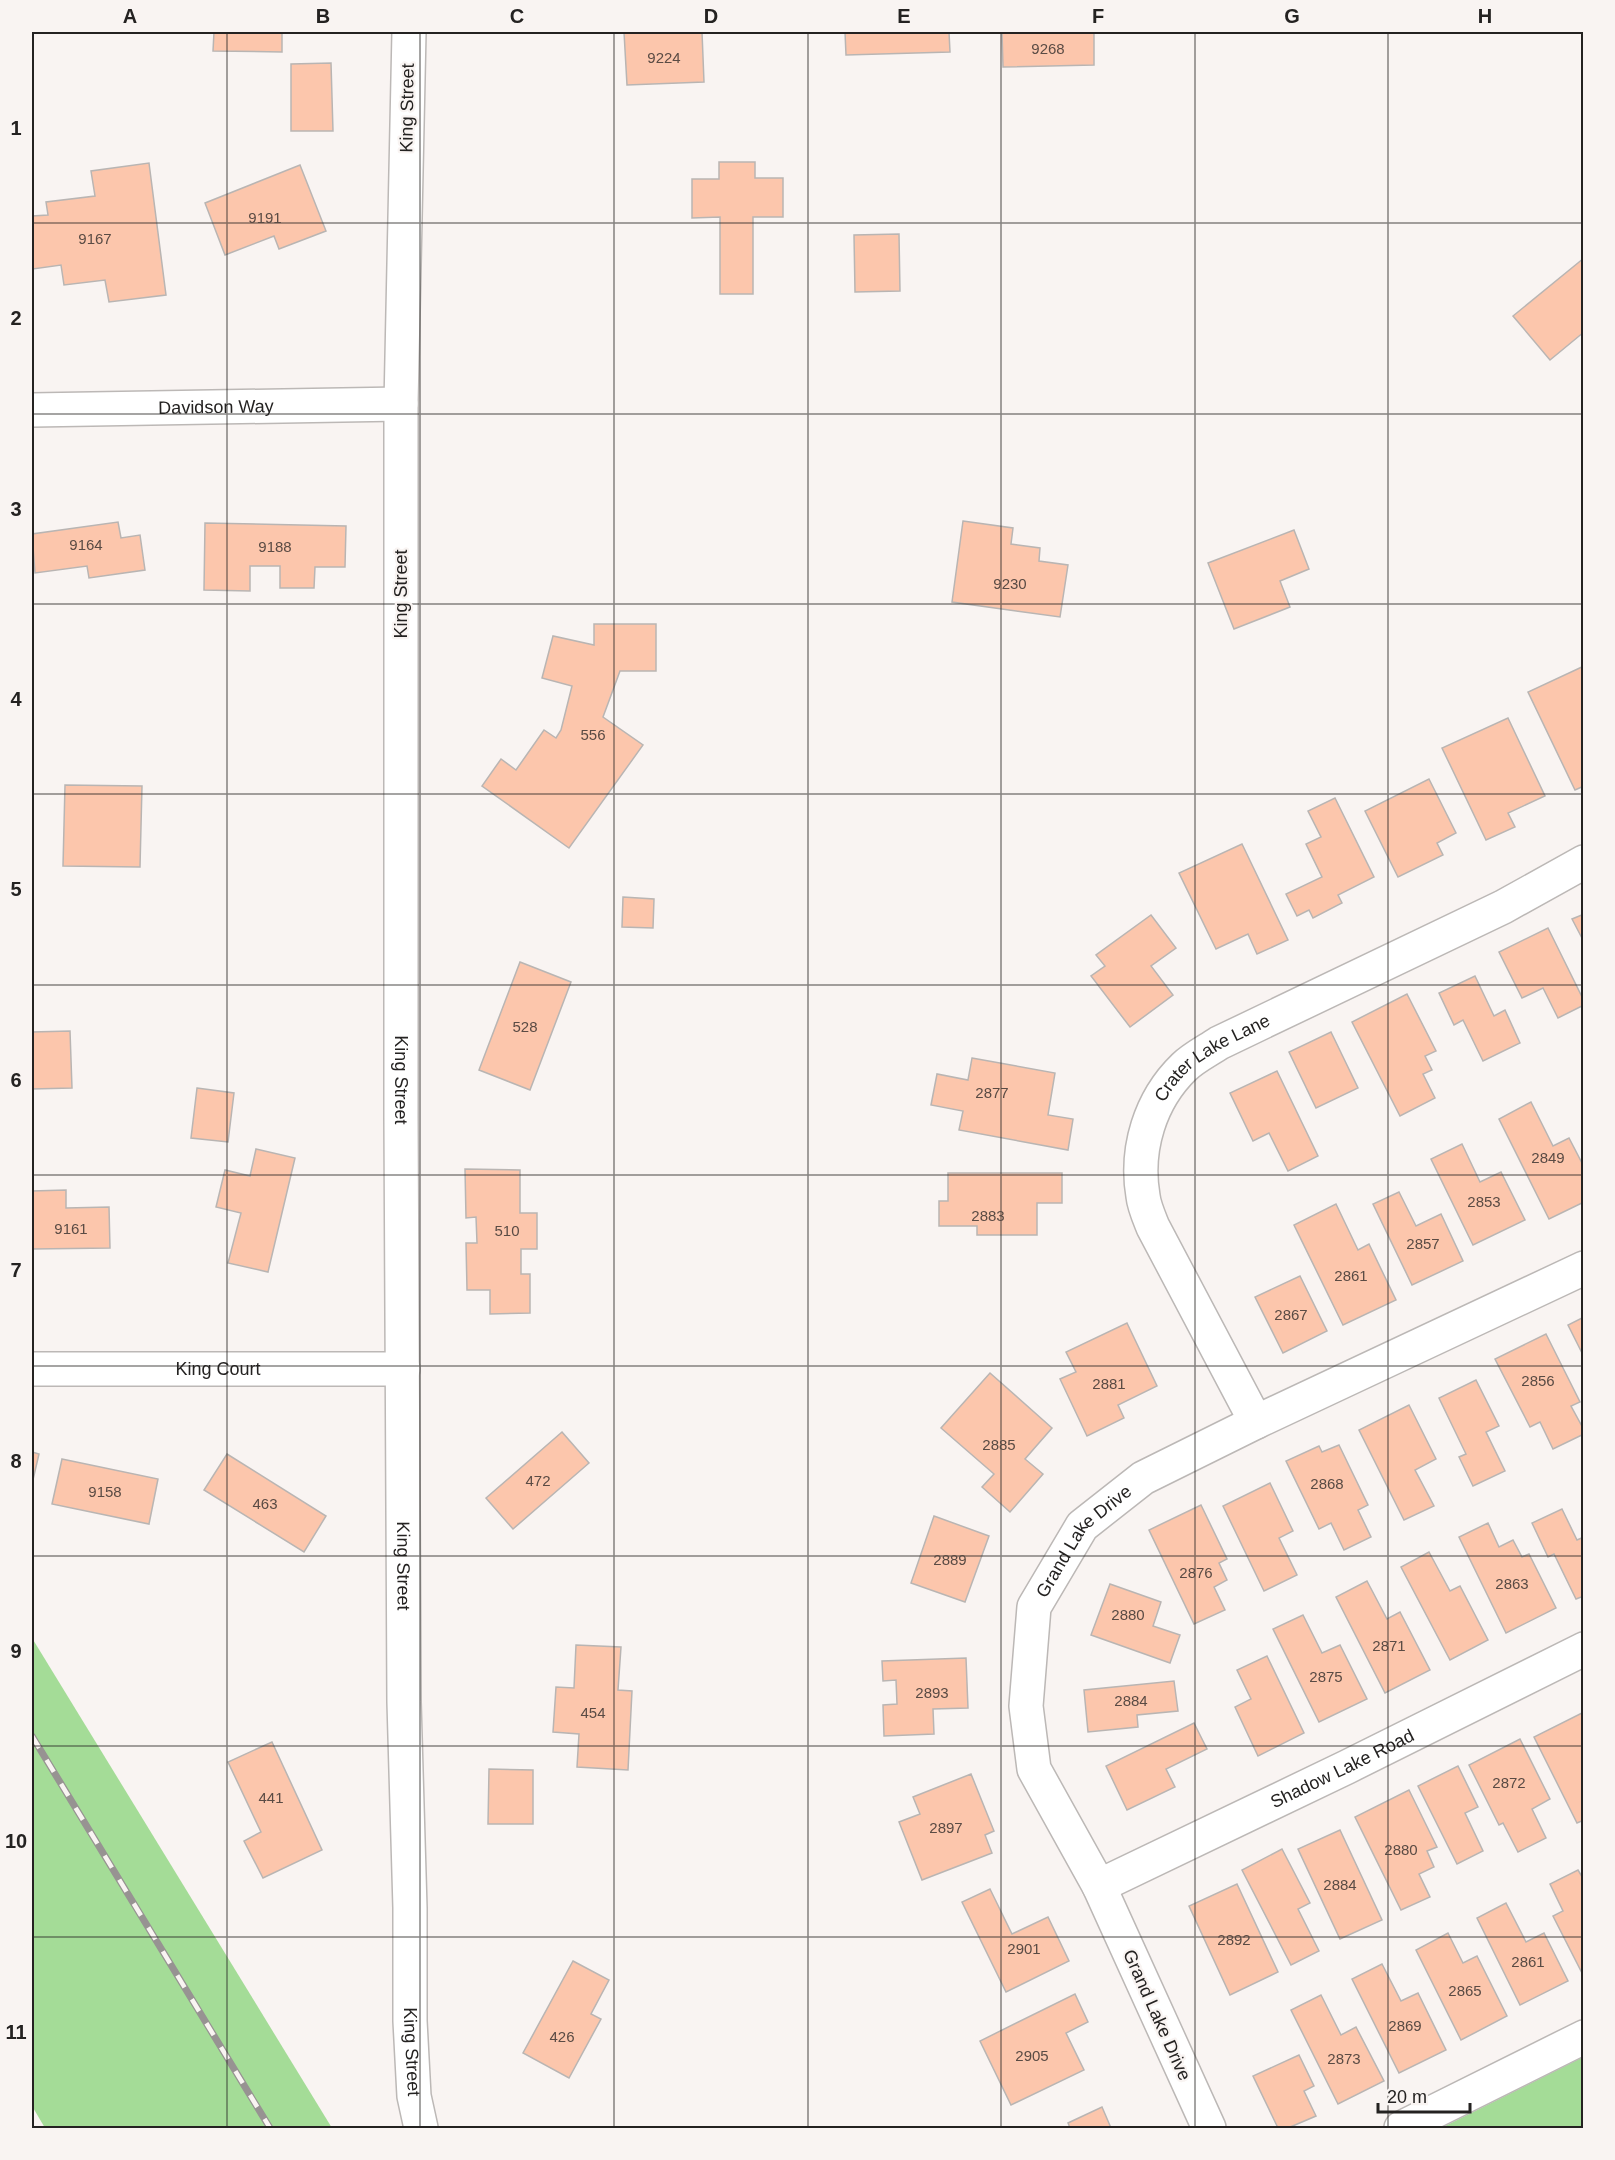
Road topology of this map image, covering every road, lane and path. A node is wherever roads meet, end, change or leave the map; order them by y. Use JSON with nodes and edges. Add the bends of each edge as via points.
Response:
{"nodes":[{"id":1,"x":409,"y":32,"type":"edge"},
{"id":2,"x":401,"y":405,"type":"junction"},
{"id":3,"x":32,"y":410,"type":"edge"},
{"id":4,"x":1584,"y":862,"type":"edge"},
{"id":5,"x":1584,"y":1268,"type":"edge"},
{"id":6,"x":32,"y":1369,"type":"edge"},
{"id":7,"x":404,"y":1369,"type":"junction"},
{"id":8,"x":1256,"y":1422,"type":"junction"},
{"id":9,"x":1584,"y":1649,"type":"edge"},
{"id":10,"x":1099,"y":1886,"type":"junction"},
{"id":11,"x":1584,"y":2037,"type":"edge"},
{"id":12,"x":421,"y":2128,"type":"edge"},
{"id":13,"x":1209,"y":2128,"type":"edge"},
{"id":14,"x":1401,"y":2128,"type":"edge"}],
"edges":[{"from":1,"to":2,"type":"street","name":"King Street"},
{"from":2,"to":3,"type":"street","name":"Davidson Way"},
{"from":2,"to":7,"type":"street","name":"King Street"},
{"from":4,"to":8,"type":"street","name":"Crater Lake Lane","via":[[1503,907],[1219,1043],[1185,1066],[1162,1093],[1146,1130],[1140,1161],[1143,1197],[1153,1227]]},
{"from":5,"to":8,"type":"street","name":"Grand Lake Drive"},
{"from":6,"to":7,"type":"street","name":"King Court"},
{"from":7,"to":12,"type":"street","name":"King Street","via":[[404,1702],[410,2021],[414,2096]]},
{"from":8,"to":10,"type":"street","name":"Grand Lake Drive","via":[[1143,1478],[1082,1526],[1034,1607],[1026,1706],[1034,1769]]},
{"from":9,"to":10,"type":"street","name":"Shadow Lake Road"},
{"from":10,"to":13,"type":"street","name":"Grand Lake Drive"},
{"from":11,"to":14,"type":"street"}]}
